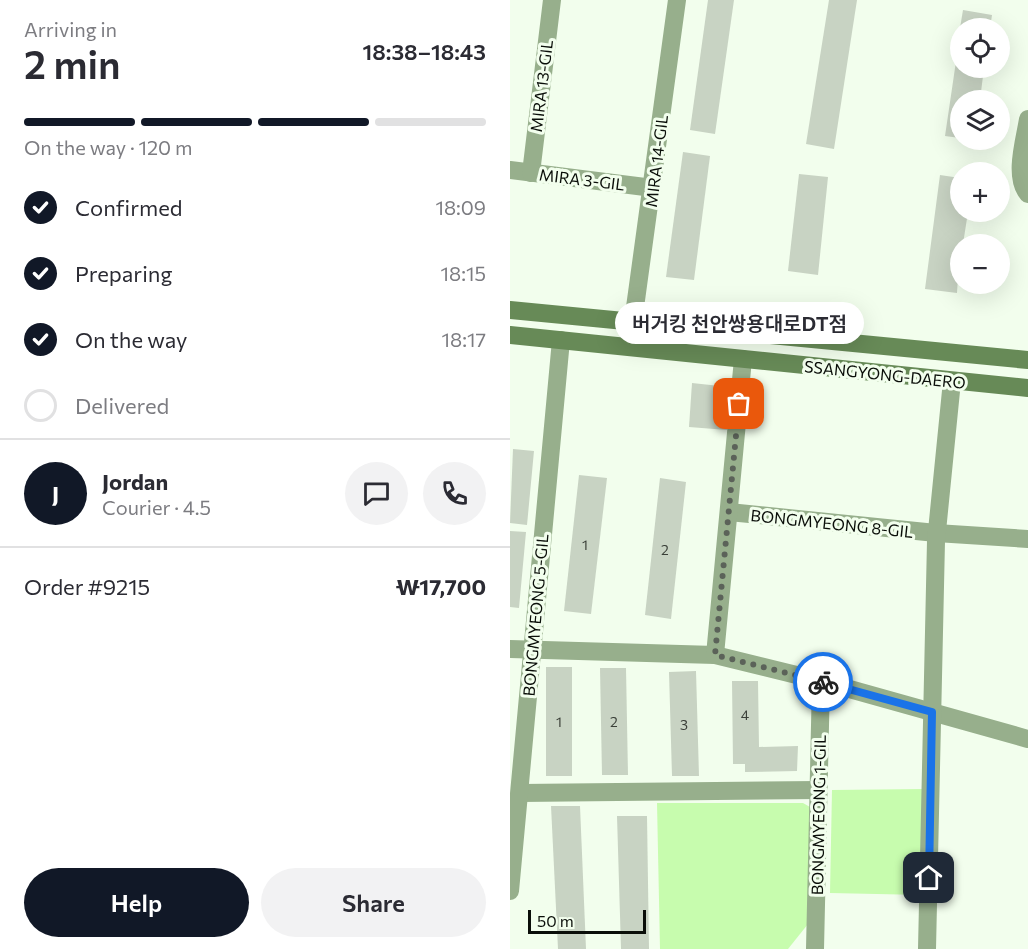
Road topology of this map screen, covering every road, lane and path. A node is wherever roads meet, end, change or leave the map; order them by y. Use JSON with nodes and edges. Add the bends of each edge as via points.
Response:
{"nodes":[{"id":1,"x":552,"y":0,"type":"edge"},
{"id":2,"x":677,"y":0,"type":"edge"},
{"id":3,"x":1028,"y":119,"type":"edge"},
{"id":4,"x":510,"y":170,"type":"edge"},
{"id":5,"x":531,"y":173,"type":"junction"},
{"id":6,"x":653,"y":188,"type":"junction"},
{"id":7,"x":1028,"y":194,"type":"edge"},
{"id":8,"x":510,"y":310,"type":"edge"},
{"id":9,"x":633,"y":322,"type":"junction"},
{"id":10,"x":510,"y":335,"type":"edge"},
{"id":11,"x":561,"y":339,"type":"junction"},
{"id":12,"x":743,"y":359,"type":"junction"},
{"id":13,"x":1028,"y":360,"type":"edge"},
{"id":14,"x":952,"y":381,"type":"junction"},
{"id":15,"x":1028,"y":388,"type":"edge"},
{"id":16,"x":729,"y":513,"type":"junction"},
{"id":17,"x":936,"y":533,"type":"junction"},
{"id":18,"x":1028,"y":539,"type":"edge"},
{"id":19,"x":510,"y":649,"type":"edge"},
{"id":20,"x":531,"y":651,"type":"junction"},
{"id":21,"x":715,"y":655,"type":"junction"},
{"id":22,"x":820,"y":681,"type":"junction"},
{"id":23,"x":932,"y":712,"type":"junction"},
{"id":24,"x":1028,"y":739,"type":"edge"},
{"id":25,"x":818,"y":790,"type":"junction"},
{"id":26,"x":520,"y":793,"type":"junction"},
{"id":27,"x":510,"y":891,"type":"edge"},
{"id":28,"x":815,"y":949,"type":"edge"},
{"id":29,"x":927,"y":949,"type":"edge"}],
"edges":[{"from":1,"to":5,"type":"street","name":"MIRA 13-GIL"},
{"from":2,"to":6,"type":"street","name":"MIRA 14-GIL"},
{"from":3,"to":7,"type":"street","via":[[1021,173]]},
{"from":4,"to":5,"type":"street","name":"MIRA 3-GIL"},
{"from":5,"to":6,"type":"street","name":"MIRA 3-GIL"},
{"from":6,"to":9,"type":"street","name":"MIRA 14-GIL"},
{"from":8,"to":9,"type":"main road","name":"SSANGYONG-DAERO"},
{"from":9,"to":13,"type":"main road","name":"SSANGYONG-DAERO"},
{"from":10,"to":11,"type":"main road","name":"SSANGYONG-DAERO"},
{"from":11,"to":12,"type":"main road","name":"SSANGYONG-DAERO"},
{"from":11,"to":20,"type":"street","name":"BONGMYEONG 5-GIL"},
{"from":12,"to":14,"type":"main road","name":"SSANGYONG-DAERO"},
{"from":12,"to":16,"type":"street"},
{"from":14,"to":15,"type":"main road","name":"SSANGYONG-DAERO"},
{"from":14,"to":17,"type":"street","name":"BONGMYEONG 8-GIL"},
{"from":16,"to":17,"type":"street","name":"BONGMYEONG 8-GIL"},
{"from":16,"to":21,"type":"street"},
{"from":17,"to":18,"type":"street","name":"BONGMYEONG 8-GIL"},
{"from":17,"to":23,"type":"street","name":"BONGMYEONG 8-GIL"},
{"from":19,"to":20,"type":"street"},
{"from":20,"to":21,"type":"street"},
{"from":20,"to":26,"type":"street","name":"BONGMYEONG 5-GIL"},
{"from":21,"to":22,"type":"street"},
{"from":22,"to":23,"type":"street"},
{"from":22,"to":25,"type":"street","name":"BONGMYEONG 1-GIL"},
{"from":23,"to":24,"type":"street"},
{"from":23,"to":29,"type":"street","name":"BONGMYEONG 8-GIL"},
{"from":25,"to":26,"type":"street"},
{"from":25,"to":28,"type":"street","name":"BONGMYEONG 1-GIL"},
{"from":26,"to":27,"type":"street","name":"BONGMYEONG 5-GIL"}]}
